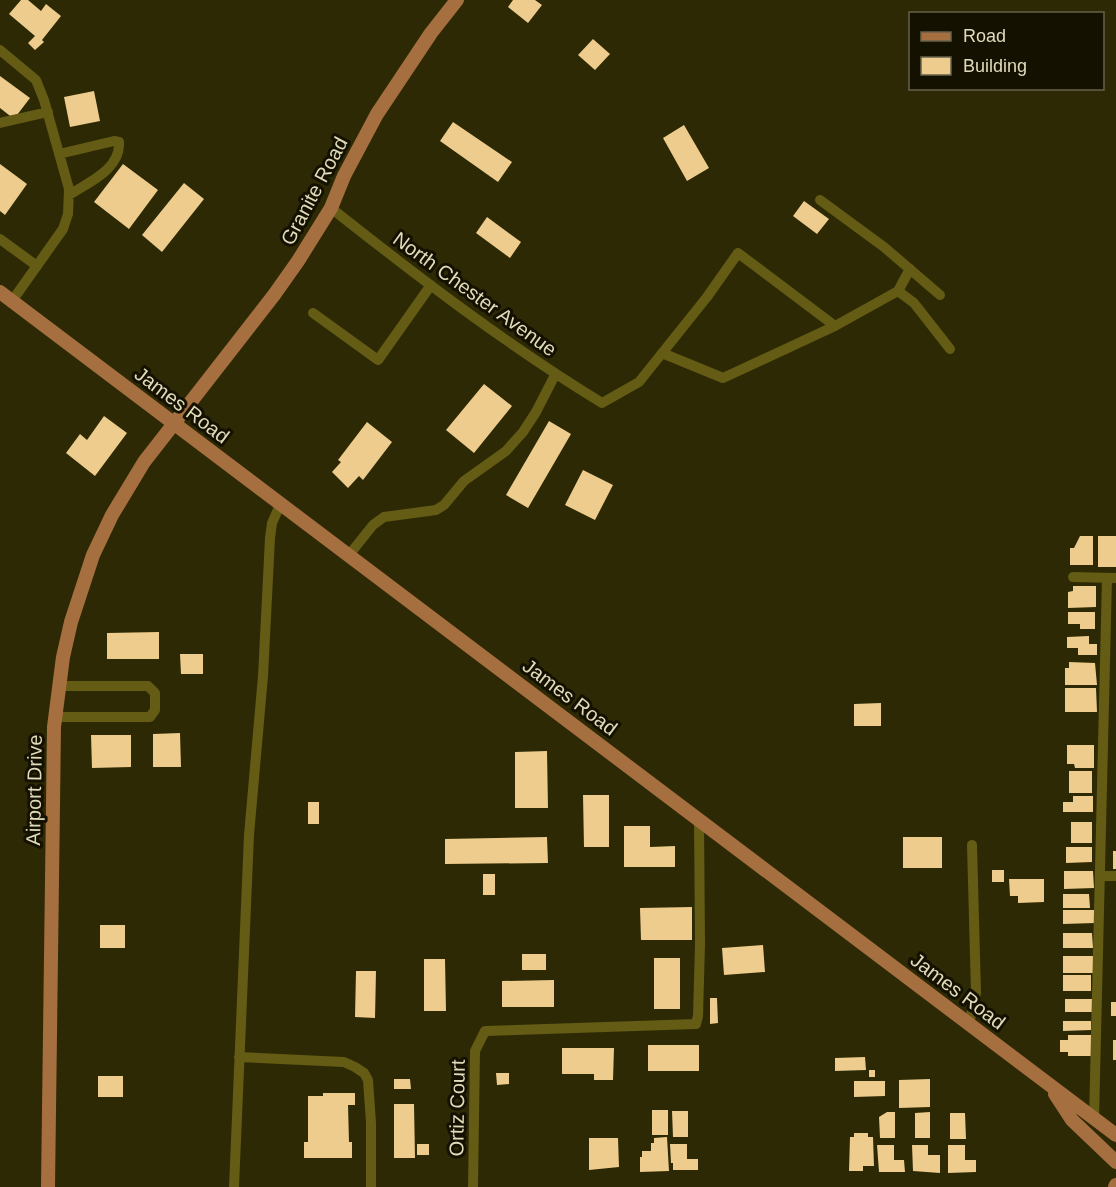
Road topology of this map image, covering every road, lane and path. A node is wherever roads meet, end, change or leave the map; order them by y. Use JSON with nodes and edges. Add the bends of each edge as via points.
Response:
{"nodes":[{"id":1,"x":457,"y":0,"type":"edge"},
{"id":2,"x":0,"y":50,"type":"edge"},
{"id":3,"x":48,"y":112,"type":"junction"},
{"id":4,"x":0,"y":123,"type":"edge"},
{"id":5,"x":59,"y":154,"type":"junction"},
{"id":6,"x":69,"y":195,"type":"junction"},
{"id":7,"x":820,"y":200,"type":"dead end"},
{"id":8,"x":331,"y":208,"type":"junction"},
{"id":9,"x":0,"y":239,"type":"edge"},
{"id":10,"x":37,"y":266,"type":"junction"},
{"id":11,"x":910,"y":269,"type":"junction"},
{"id":12,"x":430,"y":285,"type":"junction"},
{"id":13,"x":898,"y":291,"type":"junction"},
{"id":14,"x":0,"y":292,"type":"edge"},
{"id":15,"x":940,"y":296,"type":"dead end"},
{"id":16,"x":12,"y":301,"type":"junction"},
{"id":17,"x":313,"y":313,"type":"dead end"},
{"id":18,"x":836,"y":326,"type":"junction"},
{"id":19,"x":950,"y":349,"type":"dead end"},
{"id":20,"x":662,"y":353,"type":"junction"},
{"id":21,"x":555,"y":375,"type":"junction"},
{"id":22,"x":173,"y":422,"type":"junction"},
{"id":23,"x":281,"y":503,"type":"junction"},
{"id":24,"x":349,"y":555,"type":"junction"},
{"id":25,"x":1073,"y":578,"type":"dead end"},
{"id":26,"x":1112,"y":578,"type":"edge"},
{"id":27,"x":58,"y":686,"type":"junction"},
{"id":28,"x":55,"y":717,"type":"junction"},
{"id":29,"x":699,"y":819,"type":"junction"},
{"id":30,"x":972,"y":845,"type":"dead end"},
{"id":31,"x":1100,"y":876,"type":"junction"},
{"id":32,"x":1116,"y":876,"type":"edge"},
{"id":33,"x":969,"y":1024,"type":"junction"},
{"id":34,"x":239,"y":1057,"type":"junction"},
{"id":35,"x":1049,"y":1085,"type":"junction"},
{"id":36,"x":1094,"y":1119,"type":"junction"},
{"id":37,"x":1116,"y":1135,"type":"edge"},
{"id":38,"x":1116,"y":1162,"type":"edge"},
{"id":39,"x":48,"y":1187,"type":"edge"},
{"id":40,"x":234,"y":1187,"type":"edge"},
{"id":41,"x":371,"y":1187,"type":"edge"},
{"id":42,"x":473,"y":1187,"type":"edge"}],
"edges":[{"from":1,"to":8,"type":"main road","name":"Granite Road","via":[[377,114]]},
{"from":2,"to":3,"type":"street","via":[[36,80]]},
{"from":3,"to":4,"type":"street"},
{"from":3,"to":5,"type":"street"},
{"from":5,"to":6,"type":"street"},
{"from":5,"to":6,"type":"street","via":[[119,142],[115,163]]},
{"from":6,"to":10,"type":"street","via":[[63,230]]},
{"from":7,"to":11,"type":"street"},
{"from":8,"to":12,"type":"street","name":"North Chester Avenue"},
{"from":8,"to":22,"type":"main road","name":"Granite Road","via":[[274,295]]},
{"from":9,"to":10,"type":"street"},
{"from":10,"to":16,"type":"street"},
{"from":11,"to":13,"type":"street"},
{"from":11,"to":15,"type":"street"},
{"from":12,"to":17,"type":"street","via":[[378,360]]},
{"from":12,"to":21,"type":"street","name":"North Chester Avenue"},
{"from":13,"to":18,"type":"street"},
{"from":13,"to":19,"type":"street","via":[[914,303]]},
{"from":14,"to":16,"type":"main road","name":"James Road"},
{"from":16,"to":22,"type":"main road","name":"James Road"},
{"from":18,"to":20,"type":"street","via":[[723,378]]},
{"from":18,"to":20,"type":"street","via":[[738,253]]},
{"from":20,"to":21,"type":"street","name":"North Chester Avenue","via":[[639,381],[602,403]]},
{"from":21,"to":24,"type":"street","via":[[536,412],[506,451],[464,481],[436,510],[384,517]]},
{"from":22,"to":23,"type":"main road","name":"James Road"},
{"from":22,"to":27,"type":"main road","name":"Airport Drive","via":[[130,484],[93,555],[70,622]]},
{"from":23,"to":24,"type":"main road","name":"James Road"},
{"from":23,"to":34,"type":"street","via":[[270,538],[249,835]]},
{"from":24,"to":29,"type":"main road","name":"James Road"},
{"from":25,"to":26,"type":"street"},
{"from":26,"to":31,"type":"street"},
{"from":27,"to":28,"type":"main road","name":"Airport Drive"},
{"from":27,"to":28,"type":"street","via":[[148,686],[155,693],[155,710],[150,717]]},
{"from":28,"to":39,"type":"main road","name":"Airport Drive"},
{"from":29,"to":33,"type":"main road","name":"James Road"},
{"from":29,"to":42,"type":"street","name":"Ortiz Court","via":[[696,1024],[485,1031],[475,1052]]},
{"from":30,"to":33,"type":"street","via":[[976,993]]},
{"from":31,"to":32,"type":"street"},
{"from":31,"to":36,"type":"street"},
{"from":33,"to":35,"type":"main road","name":"James Road"},
{"from":34,"to":40,"type":"street"},
{"from":34,"to":41,"type":"street","via":[[344,1062],[364,1073],[371,1123]]},
{"from":35,"to":36,"type":"main road","name":"James Road"},
{"from":35,"to":38,"type":"main road","via":[[1072,1120]]},
{"from":36,"to":37,"type":"main road","name":"James Road"}]}
